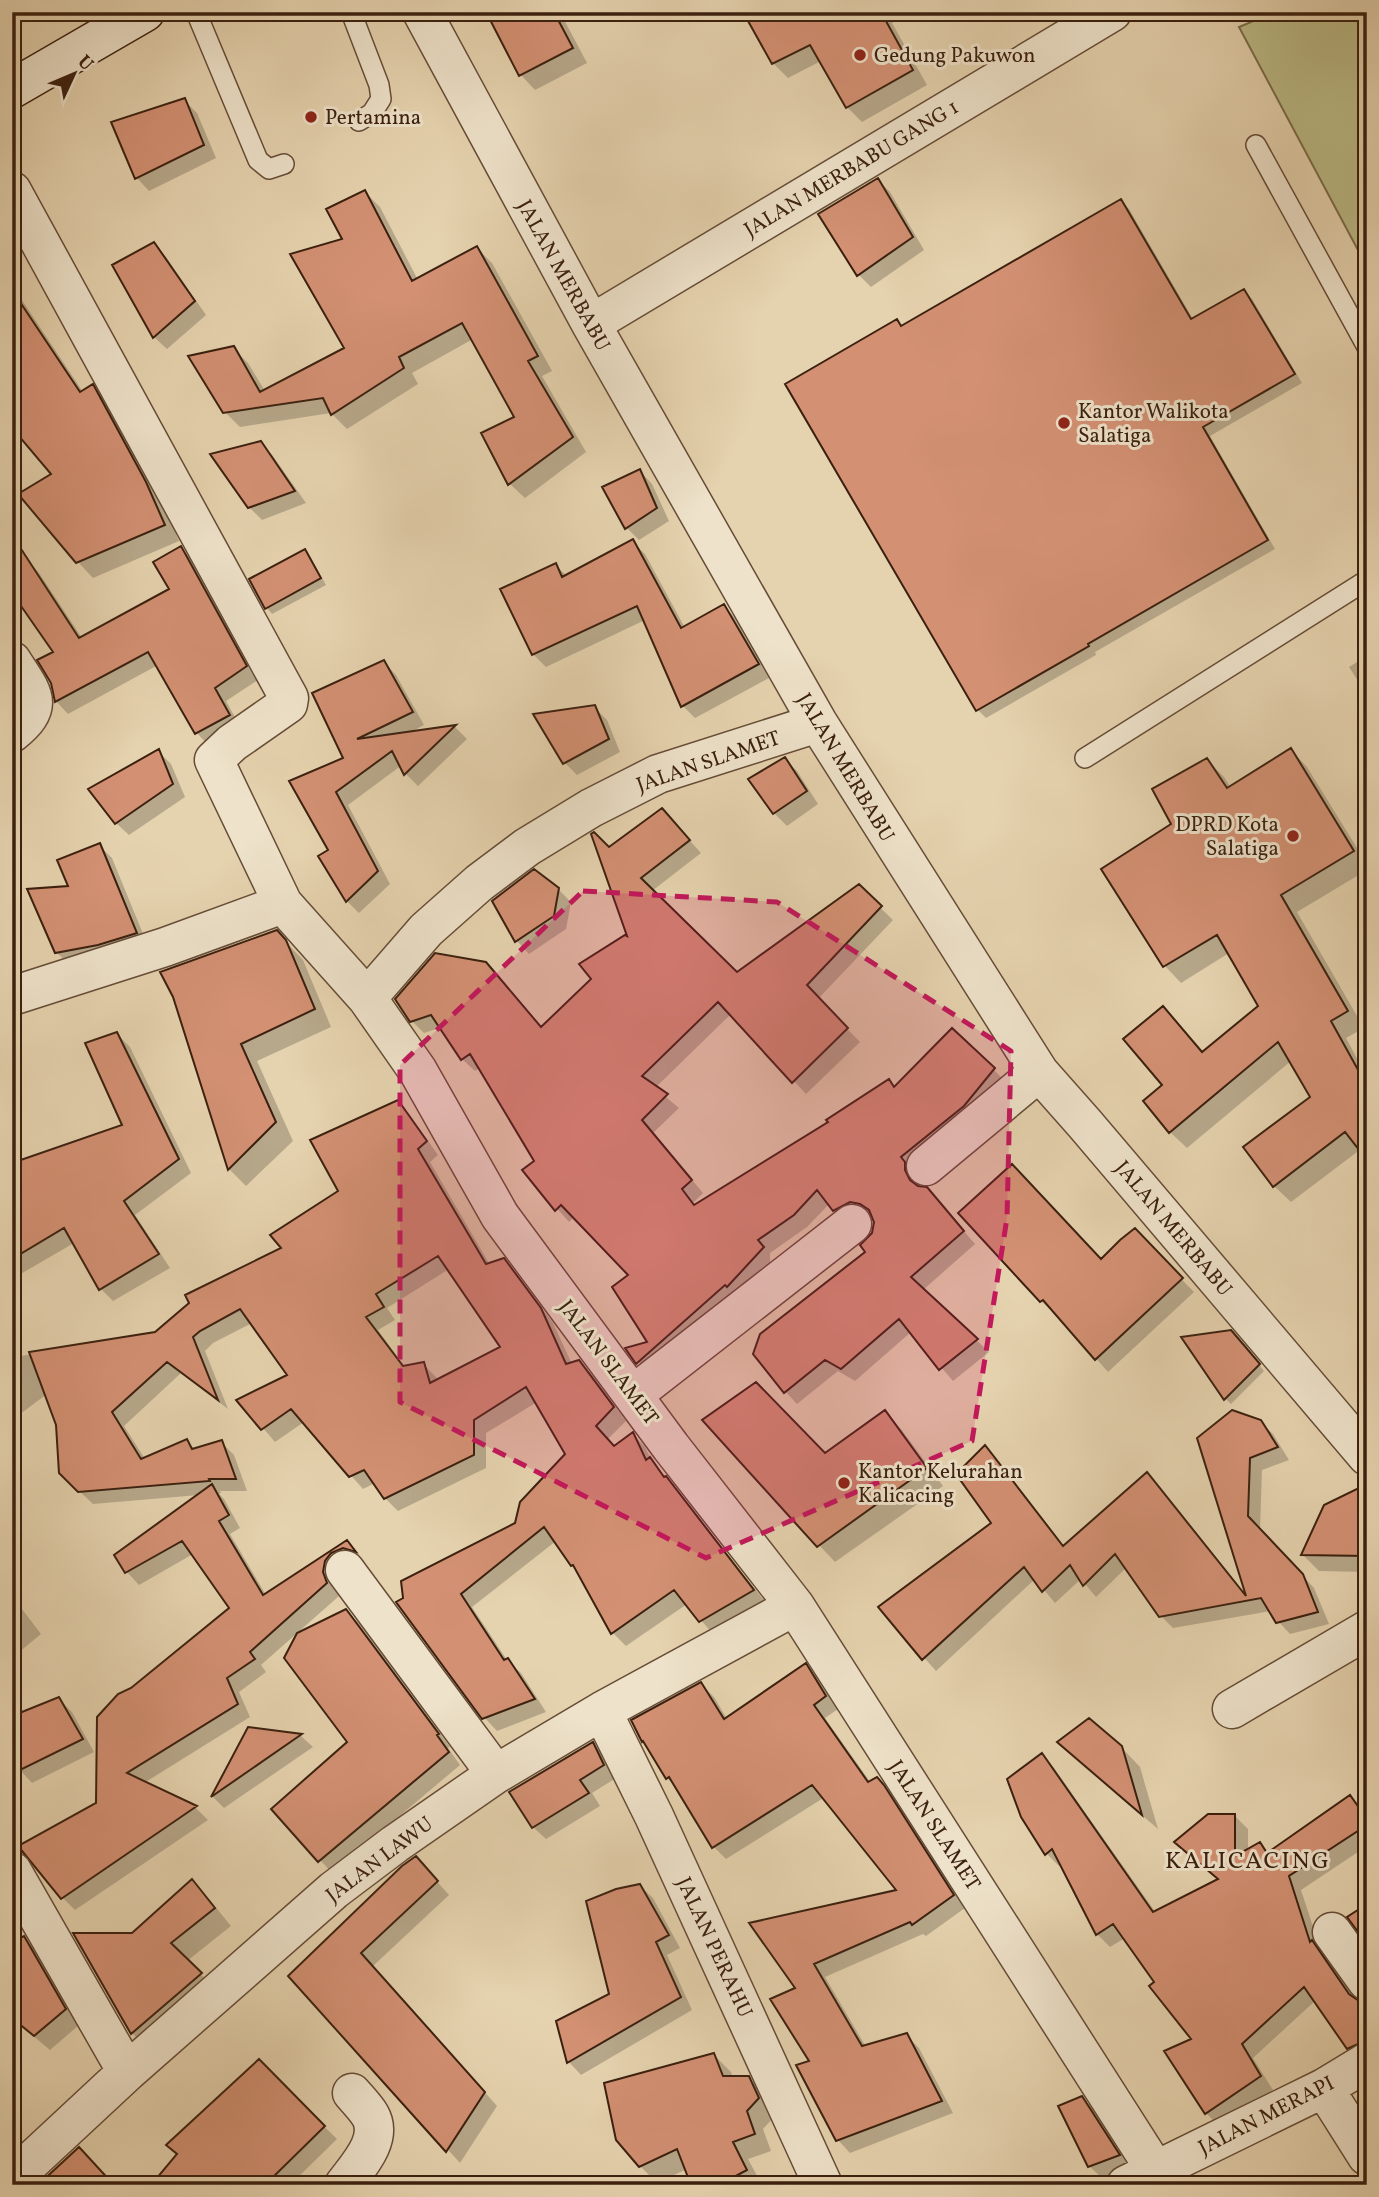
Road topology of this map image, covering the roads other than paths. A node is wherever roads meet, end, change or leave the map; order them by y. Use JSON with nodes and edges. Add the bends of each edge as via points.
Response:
{"nodes":[{"id":1,"x":145,"y":12,"type":"edge"},
{"id":2,"x":196,"y":12,"type":"edge"},
{"id":3,"x":351,"y":12,"type":"edge"},
{"id":4,"x":422,"y":12,"type":"edge"},
{"id":5,"x":1112,"y":12,"type":"edge"},
{"id":6,"x":12,"y":89,"type":"edge"},
{"id":7,"x":359,"y":121,"type":"dead end"},
{"id":8,"x":1256,"y":145,"type":"dead end"},
{"id":9,"x":284,"y":164,"type":"dead end"},
{"id":10,"x":12,"y":191,"type":"edge"},
{"id":11,"x":591,"y":324,"type":"junction"},
{"id":12,"x":1367,"y":347,"type":"edge"},
{"id":13,"x":1367,"y":580,"type":"edge"},
{"id":14,"x":12,"y":661,"type":"edge"},
{"id":15,"x":818,"y":723,"type":"junction"},
{"id":16,"x":12,"y":733,"type":"edge"},
{"id":17,"x":1085,"y":758,"type":"dead end"},
{"id":18,"x":283,"y":904,"type":"junction"},
{"id":19,"x":12,"y":996,"type":"edge"},
{"id":20,"x":367,"y":998,"type":"junction"},
{"id":21,"x":1039,"y":1072,"type":"junction"},
{"id":22,"x":926,"y":1166,"type":"dead end"},
{"id":23,"x":852,"y":1224,"type":"dead end"},
{"id":24,"x":634,"y":1394,"type":"junction"},
{"id":25,"x":1367,"y":1456,"type":"edge"},
{"id":26,"x":345,"y":1570,"type":"dead end"},
{"id":27,"x":795,"y":1606,"type":"junction"},
{"id":28,"x":1367,"y":1630,"type":"edge"},
{"id":29,"x":1232,"y":1709,"type":"dead end"},
{"id":30,"x":602,"y":1711,"type":"junction"},
{"id":31,"x":496,"y":1774,"type":"junction"},
{"id":32,"x":12,"y":1871,"type":"edge"},
{"id":33,"x":1332,"y":1932,"type":"dead end"},
{"id":34,"x":1367,"y":1981,"type":"edge"},
{"id":35,"x":1367,"y":2062,"type":"edge"},
{"id":36,"x":127,"y":2072,"type":"junction"},
{"id":37,"x":1324,"y":2088,"type":"junction"},
{"id":38,"x":352,"y":2093,"type":"dead end"},
{"id":39,"x":1367,"y":2156,"type":"edge"},
{"id":40,"x":1141,"y":2178,"type":"edge"},
{"id":41,"x":12,"y":2179,"type":"edge"},
{"id":42,"x":344,"y":2185,"type":"edge"},
{"id":43,"x":823,"y":2185,"type":"edge"}],
"edges":[{"from":1,"to":6,"type":"street"},
{"from":2,"to":9,"type":"lane","via":[[258,160],[269,169]]},
{"from":3,"to":7,"type":"lane","via":[[381,99],[372,113]]},
{"from":4,"to":11,"type":"street","name":"JALAN MERBABU"},
{"from":5,"to":11,"type":"street","name":"JALAN MERBABU GANG 1"},
{"from":8,"to":12,"type":"lane"},
{"from":10,"to":18,"type":"street","via":[[289,698],[288,704],[214,760]]},
{"from":11,"to":15,"type":"street","name":"JALAN MERBABU"},
{"from":13,"to":17,"type":"lane"},
{"from":14,"to":16,"type":"street","via":[[31,691],[34,707],[27,721]]},
{"from":15,"to":20,"type":"street","name":"JALAN SLAMET","via":[[658,774],[590,807],[478,883],[426,930]]},
{"from":15,"to":21,"type":"street","name":"JALAN MERBABU"},
{"from":18,"to":19,"type":"street"},
{"from":18,"to":20,"type":"street"},
{"from":20,"to":24,"type":"street","name":"JALAN SLAMET","via":[[418,1071],[500,1216]]},
{"from":21,"to":22,"type":"street"},
{"from":21,"to":25,"type":"street","name":"JALAN MERBABU"},
{"from":23,"to":24,"type":"street"},
{"from":24,"to":27,"type":"street","name":"JALAN SLAMET"},
{"from":26,"to":31,"type":"street"},
{"from":27,"to":30,"type":"street","name":"JALAN LAWU"},
{"from":27,"to":40,"type":"street","name":"JALAN SLAMET"},
{"from":28,"to":29,"type":"street"},
{"from":30,"to":31,"type":"street","name":"JALAN LAWU"},
{"from":30,"to":43,"type":"street","name":"JALAN PERAHU"},
{"from":31,"to":36,"type":"street","name":"JALAN LAWU","via":[[334,1891]]},
{"from":32,"to":36,"type":"street"},
{"from":33,"to":34,"type":"street"},
{"from":35,"to":37,"type":"street","name":"JALAN MERAPI"},
{"from":36,"to":41,"type":"street","name":"JALAN LAWU"},
{"from":37,"to":39,"type":"street"},
{"from":37,"to":40,"type":"street","name":"JALAN MERAPI"},
{"from":38,"to":42,"type":"street","via":[[370,2115],[374,2138]]}]}
